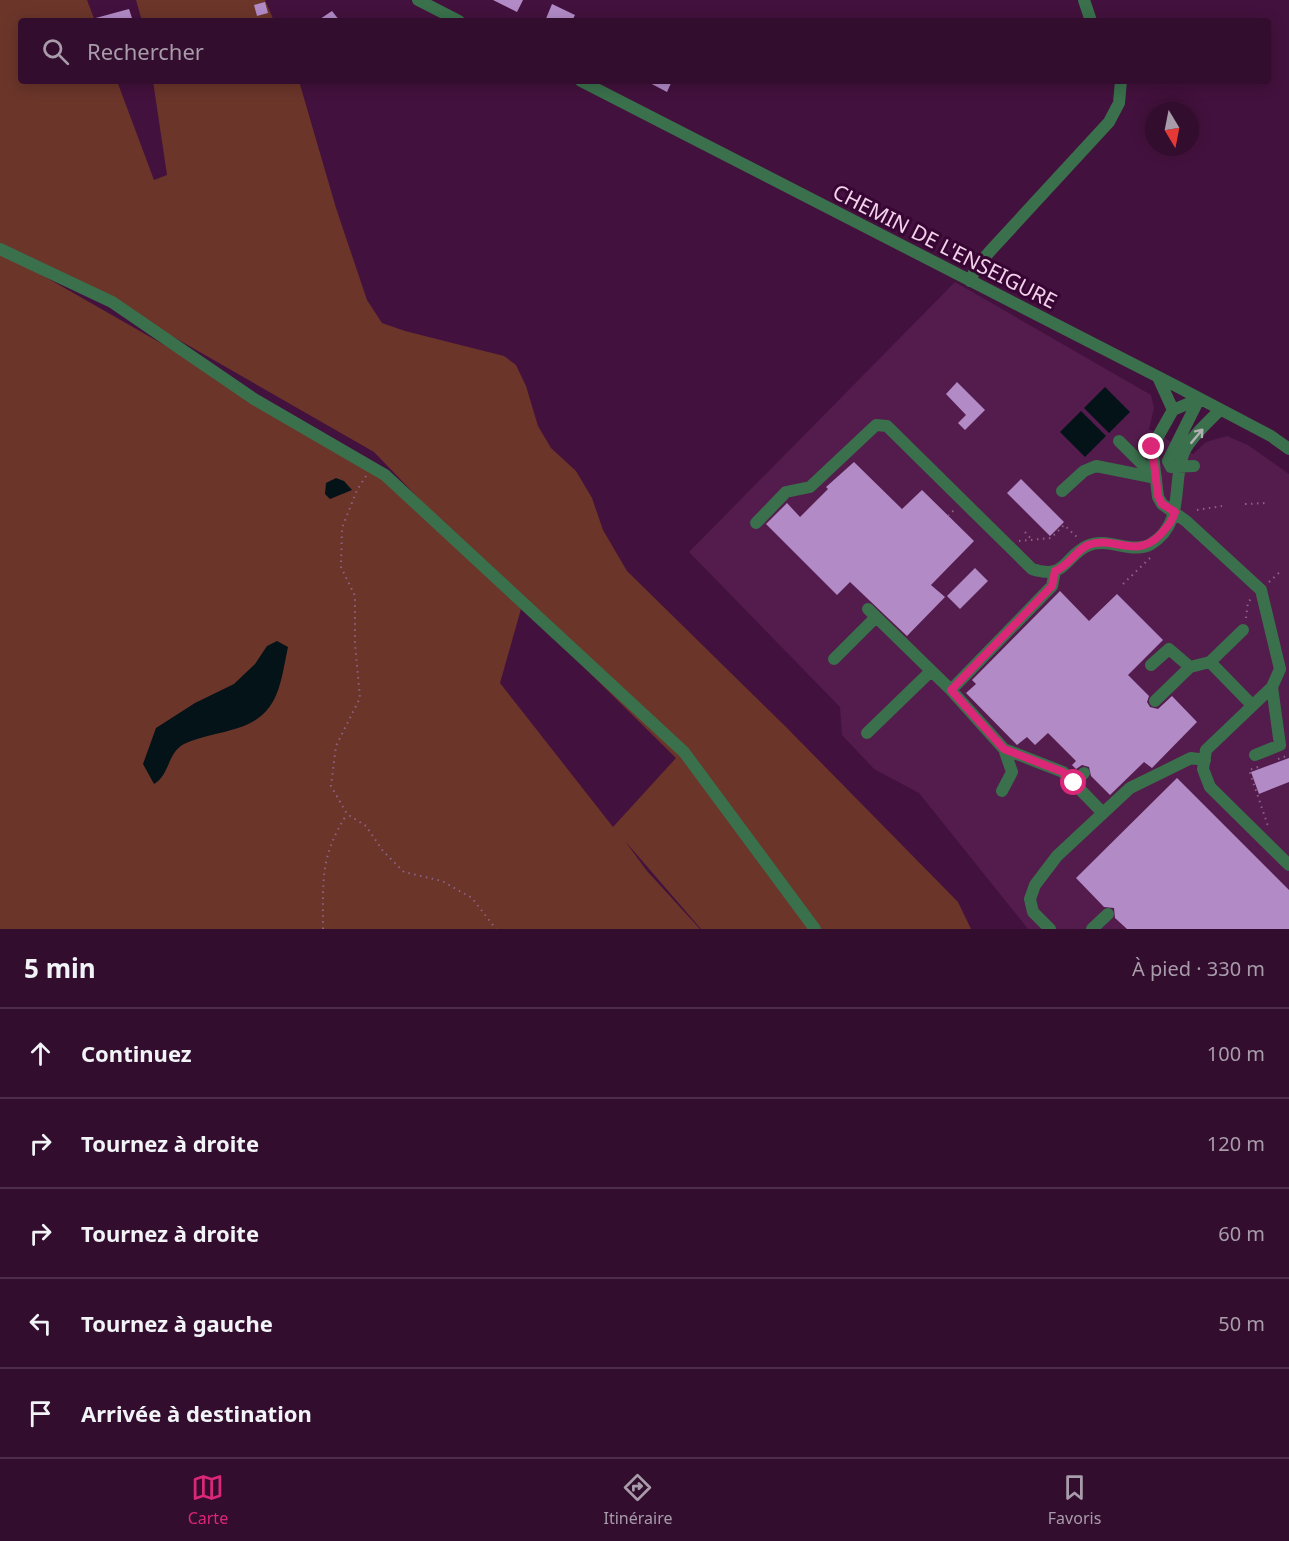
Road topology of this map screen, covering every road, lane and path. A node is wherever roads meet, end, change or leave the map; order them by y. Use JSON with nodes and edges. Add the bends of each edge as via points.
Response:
{"nodes":[{"id":1,"x":418,"y":0,"type":"edge"},
{"id":2,"x":1084,"y":0,"type":"edge"},
{"id":3,"x":453,"y":18,"type":"edge"},
{"id":4,"x":1090,"y":18,"type":"edge"},
{"id":5,"x":587,"y":84,"type":"edge"},
{"id":6,"x":1121,"y":84,"type":"edge"},
{"id":7,"x":0,"y":249,"type":"edge"},
{"id":8,"x":970,"y":281,"type":"junction"},
{"id":9,"x":1158,"y":377,"type":"junction"},
{"id":10,"x":1199,"y":399,"type":"junction"},
{"id":11,"x":1173,"y":410,"type":"junction"},
{"id":12,"x":1220,"y":410,"type":"junction"},
{"id":13,"x":1119,"y":441,"type":"dead end"},
{"id":14,"x":1289,"y":449,"type":"edge"},
{"id":15,"x":1180,"y":466,"type":"junction"},
{"id":16,"x":1194,"y":466,"type":"dead end"},
{"id":17,"x":371,"y":468,"type":"junction"},
{"id":18,"x":1156,"y":478,"type":"junction"},
{"id":19,"x":1062,"y":491,"type":"dead end"},
{"id":20,"x":1266,"y":503,"type":"dead end"},
{"id":21,"x":1245,"y":504,"type":"dead end"},
{"id":22,"x":1222,"y":506,"type":"dead end"},
{"id":23,"x":1197,"y":510,"type":"dead end"},
{"id":24,"x":957,"y":511,"type":"dead end"},
{"id":25,"x":1175,"y":512,"type":"junction"},
{"id":26,"x":948,"y":516,"type":"dead end"},
{"id":27,"x":756,"y":523,"type":"dead end"},
{"id":28,"x":1024,"y":532,"type":"dead end"},
{"id":29,"x":1032,"y":540,"type":"junction"},
{"id":30,"x":1080,"y":540,"type":"dead end"},
{"id":31,"x":1011,"y":542,"type":"dead end"},
{"id":32,"x":1282,"y":570,"type":"dead end"},
{"id":33,"x":1055,"y":571,"type":"junction"},
{"id":34,"x":1267,"y":584,"type":"dead end"},
{"id":35,"x":1255,"y":595,"type":"dead end"},
{"id":36,"x":1244,"y":624,"type":"joint"},
{"id":37,"x":834,"y":659,"type":"dead end"},
{"id":38,"x":1210,"y":662,"type":"junction"},
{"id":39,"x":1151,"y":665,"type":"dead end"},
{"id":40,"x":1190,"y":667,"type":"junction"},
{"id":41,"x":1285,"y":669,"type":"edge"},
{"id":42,"x":931,"y":670,"type":"junction"},
{"id":43,"x":1272,"y":687,"type":"junction"},
{"id":44,"x":951,"y":690,"type":"junction"},
{"id":45,"x":1155,"y":701,"type":"dead end"},
{"id":46,"x":1274,"y":701,"type":"junction"},
{"id":47,"x":1252,"y":705,"type":"junction"},
{"id":48,"x":1289,"y":711,"type":"edge"},
{"id":49,"x":867,"y":733,"type":"dead end"},
{"id":50,"x":1004,"y":749,"type":"junction"},
{"id":51,"x":1289,"y":755,"type":"edge"},
{"id":52,"x":1204,"y":760,"type":"junction"},
{"id":53,"x":1257,"y":761,"type":"joint"},
{"id":54,"x":1269,"y":763,"type":"dead end"},
{"id":55,"x":1084,"y":772,"type":"dead end"},
{"id":56,"x":1074,"y":783,"type":"junction"},
{"id":57,"x":1002,"y":791,"type":"dead end"},
{"id":58,"x":1103,"y":813,"type":"junction"},
{"id":59,"x":347,"y":814,"type":"junction"},
{"id":60,"x":1268,"y":834,"type":"dead end"},
{"id":61,"x":1288,"y":862,"type":"edge"},
{"id":62,"x":1108,"y":914,"type":"dead end"},
{"id":63,"x":323,"y":929,"type":"edge"},
{"id":64,"x":496,"y":929,"type":"edge"},
{"id":65,"x":815,"y":929,"type":"edge"},
{"id":66,"x":1050,"y":929,"type":"edge"},
{"id":67,"x":1092,"y":929,"type":"edge"}],
"edges":[{"from":1,"to":3,"type":"street"},
{"from":2,"to":4,"type":"street"},
{"from":5,"to":8,"type":"street","name":"CHEMIN DE L'ENSEIGURE"},
{"from":6,"to":8,"type":"street","via":[[1119,103],[1109,122],[977,266]]},
{"from":7,"to":17,"type":"street","via":[[112,302],[254,399]]},
{"from":8,"to":9,"type":"street","name":"CHEMIN DE L'ENSEIGURE"},
{"from":9,"to":10,"type":"street","name":"CHEMIN DE L'ENSEIGURE"},
{"from":9,"to":11,"type":"street"},
{"from":10,"to":11,"type":"street"},
{"from":10,"to":12,"type":"street","name":"CHEMIN DE L'ENSEIGURE"},
{"from":10,"to":15,"type":"street","via":[[1168,460],[1171,467]]},
{"from":11,"to":18,"type":"street","via":[[1152,447]]},
{"from":12,"to":14,"type":"street","name":"CHEMIN DE L'ENSEIGURE"},
{"from":15,"to":12,"type":"street","one_way":true,"via":[[1185,449]]},
{"from":13,"to":18,"type":"street"},
{"from":15,"to":16,"type":"street"},
{"from":15,"to":25,"type":"street"},
{"from":17,"to":59,"type":"path","via":[[357,490],[342,528],[341,567],[355,596],[360,698],[336,746],[331,786]]},
{"from":17,"to":65,"type":"street","via":[[385,475],[684,752]]},
{"from":18,"to":19,"type":"street","via":[[1096,466],[1084,471]]},
{"from":18,"to":25,"type":"street","via":[[1162,504]]},
{"from":20,"to":21,"type":"path"},
{"from":22,"to":23,"type":"path"},
{"from":24,"to":26,"type":"path","via":[[954,509]]},
{"from":25,"to":33,"type":"street","via":[[1171,524],[1151,544],[1135,548],[1086,546]]},
{"from":25,"to":41,"type":"street","via":[[1261,590]]},
{"from":27,"to":33,"type":"street","via":[[786,492],[810,487],[865,433],[876,425],[887,426],[1032,569],[1043,573]]},
{"from":28,"to":29,"type":"path"},
{"from":29,"to":30,"type":"path","via":[[1051,538],[1064,525]]},
{"from":29,"to":31,"type":"path"},
{"from":32,"to":34,"type":"path"},
{"from":33,"to":44,"type":"street","via":[[1052,586]]},
{"from":35,"to":36,"type":"path","via":[[1248,602]]},
{"from":36,"to":38,"type":"street"},
{"from":37,"to":42,"type":"street","via":[[872,613]]},
{"from":38,"to":40,"type":"street"},
{"from":38,"to":47,"type":"street"},
{"from":39,"to":40,"type":"street","via":[[1169,649]]},
{"from":40,"to":45,"type":"street"},
{"from":41,"to":43,"type":"street"},
{"from":42,"to":44,"type":"street"},
{"from":42,"to":49,"type":"street"},
{"from":43,"to":46,"type":"street"},
{"from":43,"to":47,"type":"street"},
{"from":44,"to":50,"type":"street"},
{"from":46,"to":48,"type":"street","via":[[1285,713]]},
{"from":46,"to":53,"type":"street","via":[[1280,745]]},
{"from":47,"to":52,"type":"street","via":[[1206,750]]},
{"from":50,"to":56,"type":"street","via":[[1063,772]]},
{"from":50,"to":57,"type":"street","via":[[1012,772]]},
{"from":51,"to":54,"type":"path"},
{"from":52,"to":58,"type":"street","via":[[1191,758],[1130,788]]},
{"from":52,"to":61,"type":"street","via":[[1210,787]]},
{"from":53,"to":60,"type":"path","via":[[1249,770]]},
{"from":55,"to":56,"type":"street"},
{"from":56,"to":58,"type":"street"},
{"from":58,"to":66,"type":"street","via":[[1057,856],[1035,885],[1030,899],[1034,912]]},
{"from":59,"to":63,"type":"path","via":[[332,838],[323,872]]},
{"from":59,"to":64,"type":"path","via":[[366,826],[404,872],[442,881],[472,898]]},
{"from":62,"to":67,"type":"street"}]}
